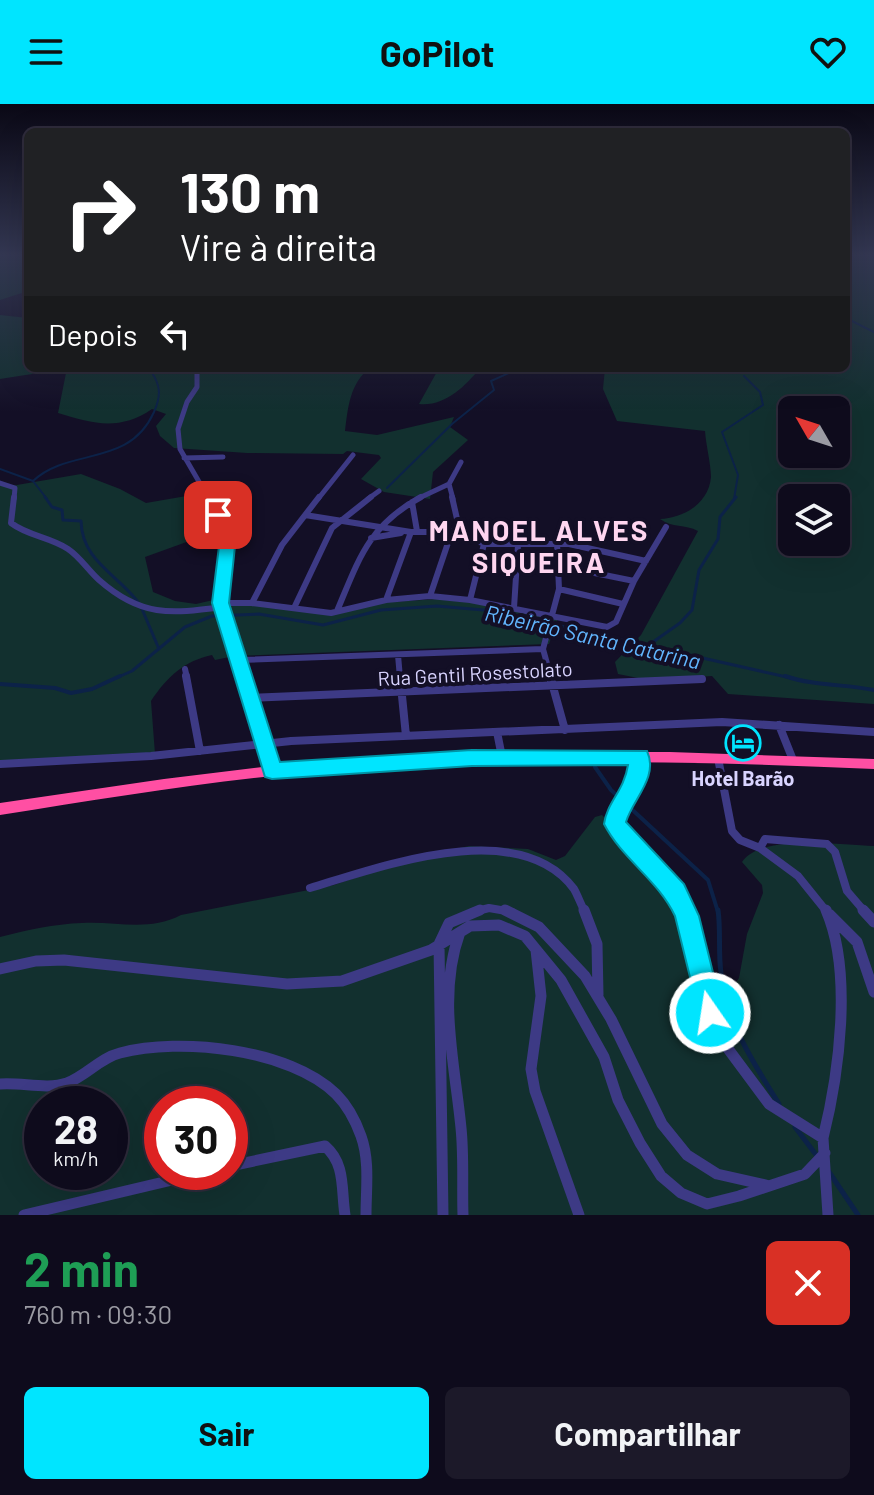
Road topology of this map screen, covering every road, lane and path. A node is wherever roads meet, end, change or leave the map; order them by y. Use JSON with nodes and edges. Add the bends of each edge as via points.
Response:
{"nodes":[{"id":1,"x":197,"y":372,"type":"edge"},
{"id":2,"x":353,"y":455,"type":"dead end"},
{"id":3,"x":223,"y":457,"type":"dead end"},
{"id":4,"x":184,"y":458,"type":"junction"},
{"id":5,"x":461,"y":462,"type":"dead end"},
{"id":6,"x":0,"y":483,"type":"edge"},
{"id":7,"x":449,"y":484,"type":"junction"},
{"id":8,"x":379,"y":491,"type":"dead end"},
{"id":9,"x":412,"y":502,"type":"junction"},
{"id":10,"x":305,"y":515,"type":"junction"},
{"id":11,"x":340,"y":520,"type":"junction"},
{"id":12,"x":380,"y":527,"type":"junction"},
{"id":13,"x":666,"y":527,"type":"dead end"},
{"id":14,"x":412,"y":531,"type":"junction"},
{"id":15,"x":456,"y":532,"type":"junction"},
{"id":16,"x":371,"y":538,"type":"junction"},
{"id":17,"x":557,"y":543,"type":"junction"},
{"id":18,"x":484,"y":544,"type":"junction"},
{"id":19,"x":518,"y":545,"type":"junction"},
{"id":20,"x":646,"y":561,"type":"junction"},
{"id":21,"x":560,"y":566,"type":"junction"},
{"id":22,"x":634,"y":581,"type":"junction"},
{"id":23,"x":559,"y":589,"type":"junction"},
{"id":24,"x":430,"y":596,"type":"junction"},
{"id":25,"x":386,"y":600,"type":"junction"},
{"id":26,"x":470,"y":600,"type":"junction"},
{"id":27,"x":252,"y":603,"type":"junction"},
{"id":28,"x":623,"y":604,"type":"junction"},
{"id":29,"x":294,"y":608,"type":"junction"},
{"id":30,"x":514,"y":608,"type":"junction"},
{"id":31,"x":222,"y":609,"type":"junction"},
{"id":32,"x":337,"y":611,"type":"junction"},
{"id":33,"x":551,"y":622,"type":"junction"},
{"id":34,"x":543,"y":649,"type":"junction"},
{"id":35,"x":398,"y":655,"type":"junction"},
{"id":36,"x":239,"y":660,"type":"junction"},
{"id":37,"x":185,"y":669,"type":"dead end"},
{"id":38,"x":702,"y":679,"type":"dead end"},
{"id":39,"x":552,"y":686,"type":"junction"},
{"id":40,"x":400,"y":693,"type":"junction"},
{"id":41,"x":249,"y":698,"type":"junction"},
{"id":42,"x":779,"y":725,"type":"junction"},
{"id":43,"x":565,"y":730,"type":"junction"},
{"id":44,"x":497,"y":732,"type":"junction"},
{"id":45,"x":874,"y":732,"type":"edge"},
{"id":46,"x":406,"y":736,"type":"junction"},
{"id":47,"x":263,"y":744,"type":"junction"},
{"id":48,"x":200,"y":751,"type":"junction"},
{"id":49,"x":502,"y":757,"type":"junction"},
{"id":50,"x":639,"y":757,"type":"junction"},
{"id":51,"x":718,"y":758,"type":"junction"},
{"id":52,"x":793,"y":760,"type":"junction"},
{"id":53,"x":0,"y":764,"type":"edge"},
{"id":54,"x":874,"y":764,"type":"edge"},
{"id":55,"x":272,"y":771,"type":"junction"},
{"id":56,"x":0,"y":809,"type":"edge"},
{"id":57,"x":760,"y":848,"type":"junction"},
{"id":58,"x":310,"y":888,"type":"dead end"},
{"id":59,"x":827,"y":912,"type":"junction"},
{"id":60,"x":874,"y":922,"type":"edge"},
{"id":61,"x":461,"y":931,"type":"junction"},
{"id":62,"x":439,"y":944,"type":"junction"},
{"id":63,"x":536,"y":949,"type":"junction"},
{"id":64,"x":0,"y":969,"type":"edge"},
{"id":65,"x":874,"y":992,"type":"edge"},
{"id":66,"x":598,"y":997,"type":"junction"},
{"id":67,"x":0,"y":1084,"type":"edge"},
{"id":68,"x":823,"y":1138,"type":"junction"},
{"id":69,"x":825,"y":1153,"type":"junction"},
{"id":70,"x":248,"y":1162,"type":"edge"},
{"id":71,"x":768,"y":1186,"type":"junction"},
{"id":72,"x":144,"y":1187,"type":"edge"},
{"id":73,"x":24,"y":1215,"type":"edge"},
{"id":74,"x":345,"y":1215,"type":"edge"},
{"id":75,"x":366,"y":1215,"type":"edge"},
{"id":76,"x":443,"y":1215,"type":"edge"},
{"id":77,"x":463,"y":1215,"type":"edge"},
{"id":78,"x":579,"y":1215,"type":"edge"},
{"id":79,"x":828,"y":1215,"type":"edge"}],
"edges":[{"from":1,"to":4,"type":"street","via":[[197,387],[178,429]]},
{"from":2,"to":10,"type":"street"},
{"from":3,"to":4,"type":"street"},
{"from":4,"to":31,"type":"street","via":[[224,531],[228,561]]},
{"from":5,"to":7,"type":"street"},
{"from":6,"to":31,"type":"street","via":[[15,488],[17,495],[11,523],[69,549],[137,609]]},
{"from":7,"to":9,"type":"street"},
{"from":7,"to":15,"type":"street"},
{"from":8,"to":11,"type":"street"},
{"from":9,"to":12,"type":"street"},
{"from":9,"to":14,"type":"street"},
{"from":10,"to":11,"type":"street"},
{"from":10,"to":27,"type":"street","via":[[267,569]]},
{"from":11,"to":12,"type":"street"},
{"from":11,"to":29,"type":"street","via":[[326,537]]},
{"from":12,"to":14,"type":"street"},
{"from":12,"to":16,"type":"street"},
{"from":13,"to":20,"type":"street"},
{"from":14,"to":15,"type":"street"},
{"from":14,"to":16,"type":"street"},
{"from":14,"to":25,"type":"street"},
{"from":15,"to":18,"type":"street"},
{"from":15,"to":24,"type":"street"},
{"from":16,"to":32,"type":"street"},
{"from":17,"to":19,"type":"street"},
{"from":17,"to":20,"type":"street"},
{"from":17,"to":21,"type":"street"},
{"from":18,"to":19,"type":"street"},
{"from":18,"to":26,"type":"street"},
{"from":19,"to":30,"type":"street"},
{"from":20,"to":22,"type":"street"},
{"from":21,"to":22,"type":"street"},
{"from":21,"to":23,"type":"street"},
{"from":22,"to":28,"type":"street"},
{"from":23,"to":28,"type":"street"},
{"from":23,"to":33,"type":"street"},
{"from":24,"to":25,"type":"street"},
{"from":24,"to":26,"type":"street"},
{"from":25,"to":32,"type":"street"},
{"from":26,"to":30,"type":"street"},
{"from":27,"to":29,"type":"street"},
{"from":27,"to":31,"type":"street"},
{"from":28,"to":33,"type":"street","via":[[616,622],[603,627]]},
{"from":29,"to":32,"type":"street"},
{"from":30,"to":33,"type":"street"},
{"from":31,"to":36,"type":"street"},
{"from":33,"to":34,"type":"street"},
{"from":34,"to":35,"type":"street"},
{"from":34,"to":39,"type":"street"},
{"from":35,"to":36,"type":"street"},
{"from":35,"to":40,"type":"street"},
{"from":36,"to":41,"type":"street"},
{"from":37,"to":48,"type":"street"},
{"from":38,"to":39,"type":"street","name":"Rua Gentil Rosestolato"},
{"from":39,"to":40,"type":"street","name":"Rua Gentil Rosestolato"},
{"from":39,"to":43,"type":"street"},
{"from":40,"to":41,"type":"street","name":"Rua Gentil Rosestolato"},
{"from":40,"to":46,"type":"street"},
{"from":41,"to":47,"type":"street"},
{"from":42,"to":43,"type":"street","via":[[722,722]]},
{"from":42,"to":45,"type":"street"},
{"from":42,"to":52,"type":"street"},
{"from":43,"to":44,"type":"street"},
{"from":44,"to":46,"type":"street"},
{"from":44,"to":49,"type":"street"},
{"from":46,"to":47,"type":"street"},
{"from":47,"to":48,"type":"street"},
{"from":47,"to":55,"type":"street"},
{"from":48,"to":53,"type":"street"},
{"from":49,"to":50,"type":"highway"},
{"from":49,"to":55,"type":"highway"},
{"from":50,"to":51,"type":"highway"},
{"from":50,"to":68,"type":"street","via":[[635,785],[615,824],[676,892],[723,1042],[769,1104]]},
{"from":51,"to":52,"type":"highway"},
{"from":51,"to":57,"type":"street","via":[[732,831]]},
{"from":52,"to":54,"type":"highway"},
{"from":55,"to":56,"type":"highway"},
{"from":57,"to":59,"type":"street","via":[[800,879]]},
{"from":57,"to":60,"type":"street","via":[[765,839],[827,844],[835,852],[847,891]]},
{"from":58,"to":66,"type":"street","via":[[457,850],[491,848],[529,858],[559,875],[587,911],[595,931]]},
{"from":59,"to":65,"type":"street","via":[[857,942]]},
{"from":59,"to":68,"type":"street","via":[[840,980],[834,1077]]},
{"from":61,"to":62,"type":"street"},
{"from":61,"to":63,"type":"street","via":[[483,923],[499,925],[525,936]]},
{"from":61,"to":77,"type":"street","via":[[451,950],[450,992]]},
{"from":62,"to":64,"type":"street","via":[[392,965],[328,982],[287,984],[64,960]]},
{"from":62,"to":66,"type":"street","via":[[449,923],[488,908],[508,910],[531,921],[563,948]]},
{"from":62,"to":76,"type":"street"},
{"from":63,"to":71,"type":"street","via":[[586,1020],[618,1100],[661,1176],[681,1193],[707,1204]]},
{"from":63,"to":78,"type":"street","via":[[541,996],[531,1069]]},
{"from":66,"to":71,"type":"street","via":[[653,1106],[683,1149],[701,1167]]},
{"from":67,"to":75,"type":"street","via":[[68,1083],[116,1054],[149,1047],[192,1047],[279,1060],[309,1073],[336,1094],[351,1117],[363,1139]]},
{"from":68,"to":69,"type":"street"},
{"from":69,"to":71,"type":"street","via":[[805,1174]]},
{"from":69,"to":79,"type":"street"},
{"from":70,"to":74,"type":"street","via":[[325,1146],[336,1153]]},
{"from":72,"to":73,"type":"street"}]}
